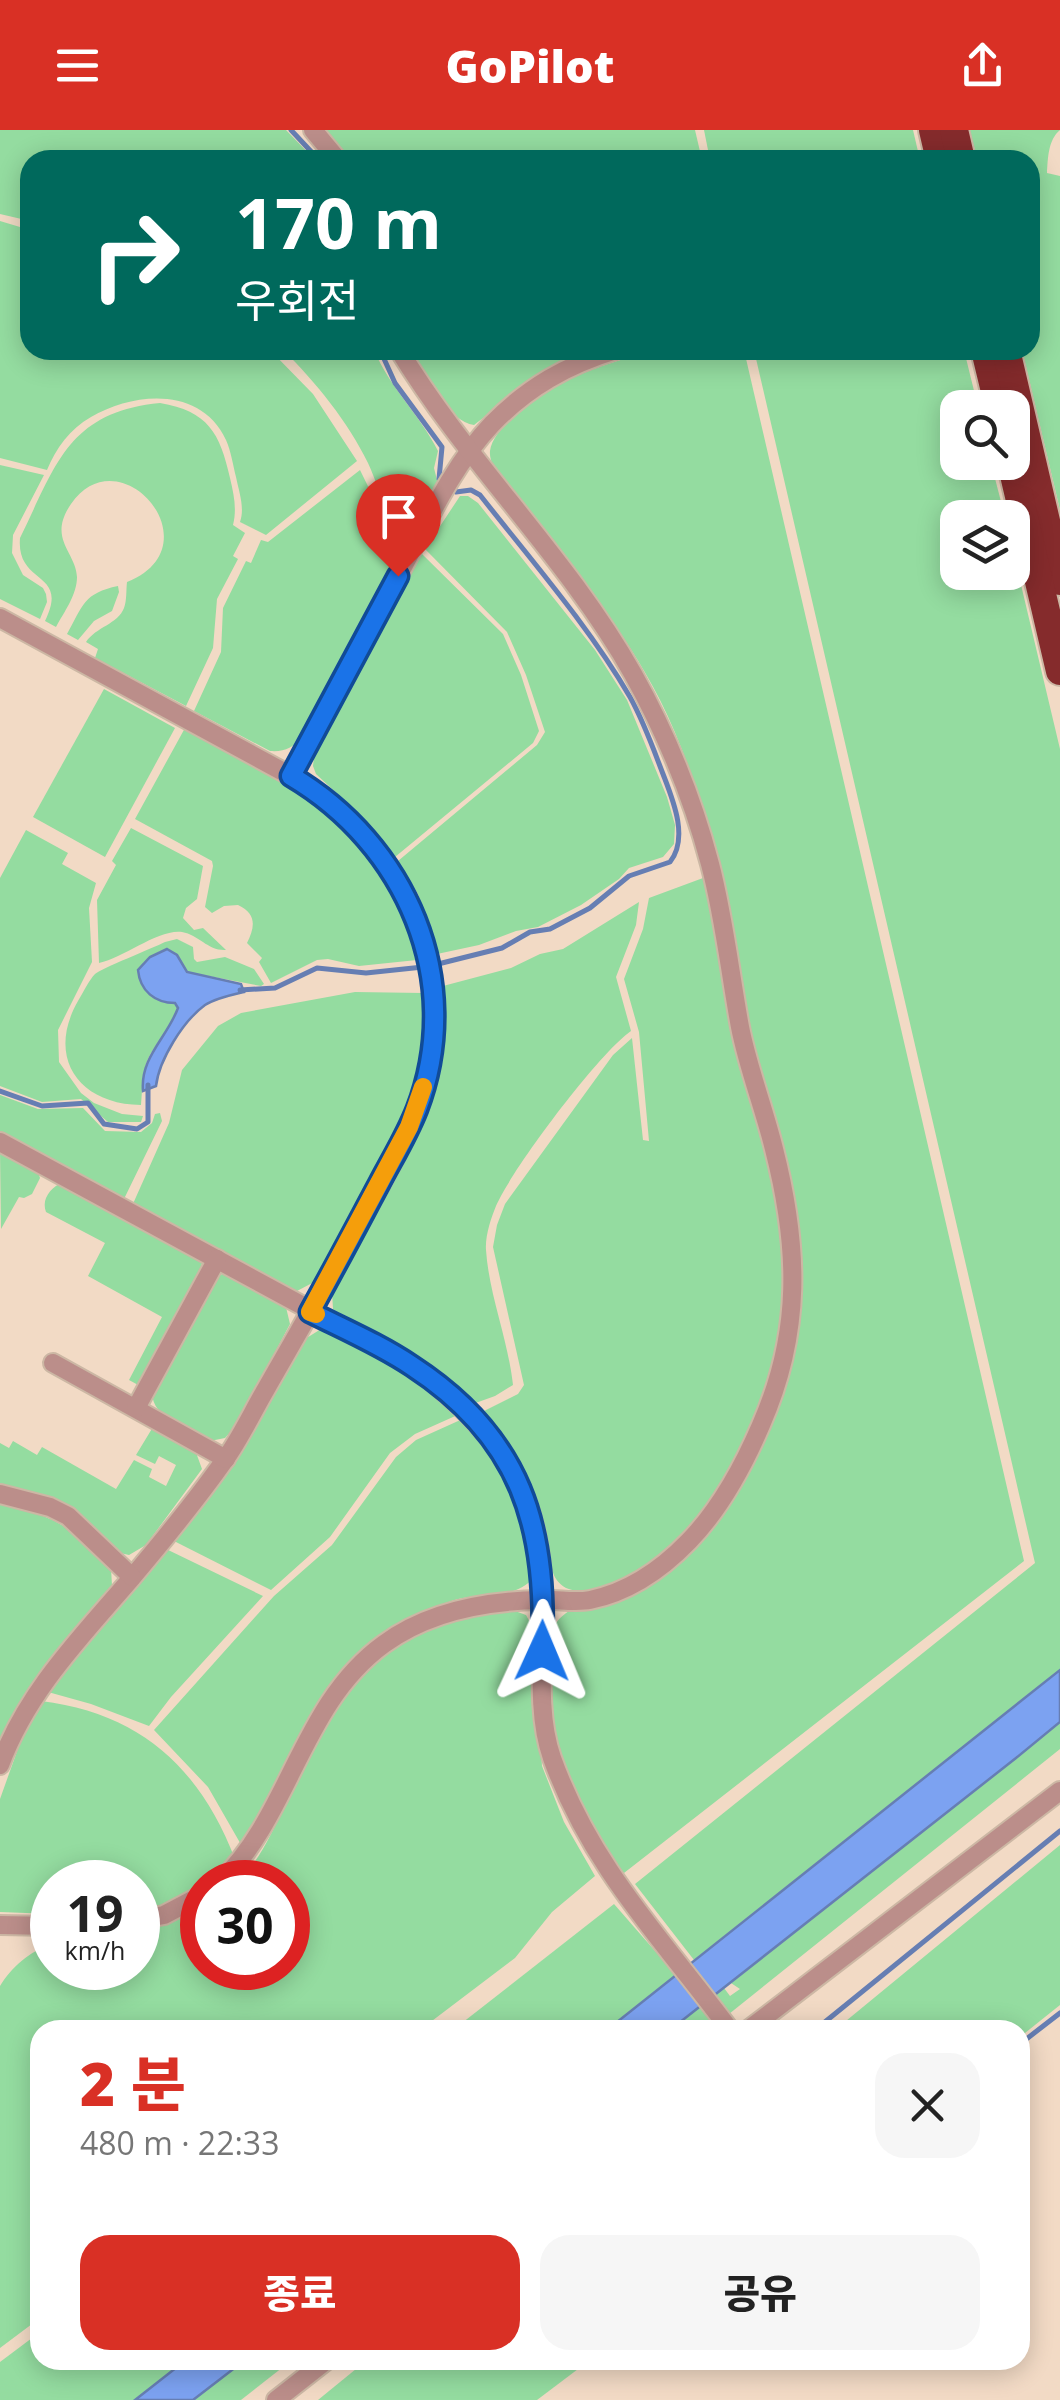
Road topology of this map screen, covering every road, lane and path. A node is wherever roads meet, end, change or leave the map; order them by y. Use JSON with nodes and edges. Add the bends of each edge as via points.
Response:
{"nodes":[{"id":1,"x":312,"y":130,"type":"edge"},
{"id":2,"x":329,"y":150,"type":"edge"},
{"id":3,"x":406,"y":360,"type":"edge"},
{"id":4,"x":588,"y":360,"type":"edge"},
{"id":5,"x":987,"y":360,"type":"edge"},
{"id":6,"x":1008,"y":360,"type":"edge"},
{"id":7,"x":994,"y":390,"type":"edge"},
{"id":8,"x":470,"y":450,"type":"junction"},
{"id":9,"x":1016,"y":480,"type":"edge"},
{"id":10,"x":1060,"y":581,"type":"edge"},
{"id":11,"x":0,"y":618,"type":"edge"},
{"id":12,"x":1060,"y":670,"type":"edge"},
{"id":13,"x":291,"y":776,"type":"junction"},
{"id":14,"x":0,"y":1142,"type":"edge"},
{"id":15,"x":216,"y":1259,"type":"junction"},
{"id":16,"x":310,"y":1312,"type":"junction"},
{"id":17,"x":53,"y":1363,"type":"dead end"},
{"id":18,"x":136,"y":1408,"type":"junction"},
{"id":19,"x":226,"y":1459,"type":"junction"},
{"id":20,"x":0,"y":1494,"type":"edge"},
{"id":21,"x":132,"y":1577,"type":"junction"},
{"id":22,"x":543,"y":1600,"type":"junction"},
{"id":23,"x":0,"y":1762,"type":"edge"},
{"id":24,"x":1060,"y":1791,"type":"edge"},
{"id":25,"x":240,"y":1860,"type":"edge"},
{"id":26,"x":0,"y":1925,"type":"edge"},
{"id":27,"x":30,"y":1926,"type":"edge"},
{"id":28,"x":722,"y":2020,"type":"edge"},
{"id":29,"x":761,"y":2020,"type":"edge"},
{"id":30,"x":315,"y":2370,"type":"edge"},
{"id":31,"x":276,"y":2400,"type":"edge"}],
"edges":[{"from":1,"to":2,"type":"street"},
{"from":3,"to":8,"type":"street"},
{"from":4,"to":8,"type":"street","via":[[531,389]]},
{"from":5,"to":7,"type":"highway"},
{"from":6,"to":10,"type":"highway"},
{"from":8,"to":13,"type":"street"},
{"from":8,"to":22,"type":"street","via":[[601,624],[674,751],[712,868],[741,1033],[781,1179],[794,1276],[789,1340],[769,1406],[707,1521],[630,1586],[587,1600]]},
{"from":9,"to":12,"type":"highway"},
{"from":11,"to":13,"type":"street"},
{"from":13,"to":16,"type":"street","via":[[346,814],[389,866],[412,909],[427,965],[432,1036],[418,1106]]},
{"from":14,"to":15,"type":"street"},
{"from":15,"to":16,"type":"street"},
{"from":15,"to":18,"type":"street"},
{"from":16,"to":19,"type":"street"},
{"from":16,"to":22,"type":"street","via":[[412,1366],[497,1444],[535,1526]]},
{"from":17,"to":18,"type":"street"},
{"from":18,"to":19,"type":"street"},
{"from":19,"to":21,"type":"street"},
{"from":20,"to":21,"type":"street","via":[[68,1516]]},
{"from":21,"to":23,"type":"street","via":[[45,1682]]},
{"from":22,"to":25,"type":"street","via":[[449,1612],[372,1654],[330,1699]]},
{"from":22,"to":28,"type":"street","via":[[541,1676],[550,1754],[580,1828]]},
{"from":24,"to":29,"type":"street"},
{"from":26,"to":27,"type":"street"},
{"from":30,"to":31,"type":"street"}]}
